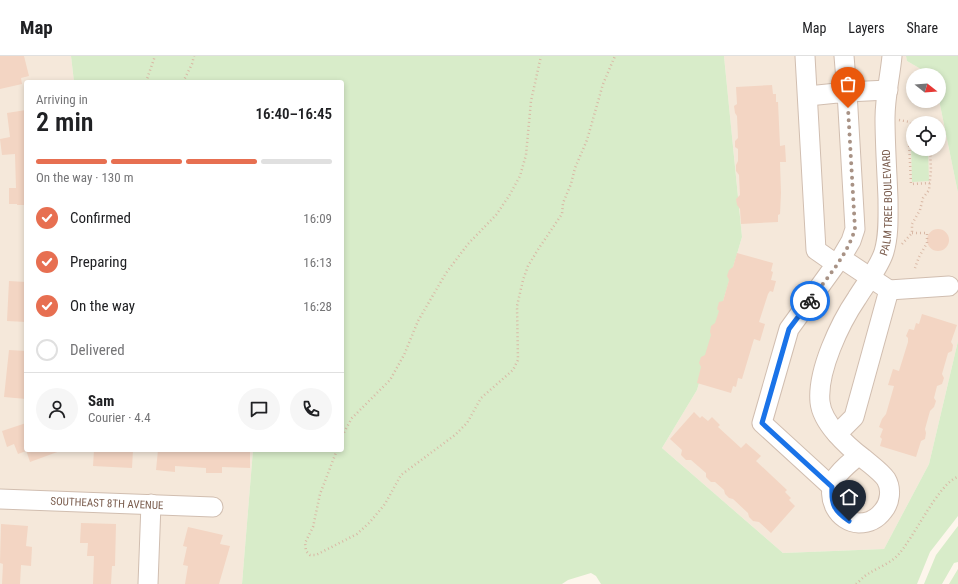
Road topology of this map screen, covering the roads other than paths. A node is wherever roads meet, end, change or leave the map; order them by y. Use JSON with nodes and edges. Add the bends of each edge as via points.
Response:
{"nodes":[{"id":1,"x":805,"y":56,"type":"edge"},
{"id":2,"x":844,"y":56,"type":"edge"},
{"id":3,"x":892,"y":56,"type":"edge"},
{"id":4,"x":888,"y":90,"type":"junction"},
{"id":5,"x":847,"y":92,"type":"junction"},
{"id":6,"x":808,"y":96,"type":"junction"},
{"id":7,"x":838,"y":261,"type":"junction"},
{"id":8,"x":870,"y":278,"type":"junction"},
{"id":9,"x":949,"y":286,"type":"dead end"},
{"id":10,"x":889,"y":290,"type":"junction"},
{"id":11,"x":837,"y":434,"type":"junction"},
{"id":12,"x":859,"y":455,"type":"junction"},
{"id":13,"x":832,"y":487,"type":"junction"},
{"id":14,"x":0,"y":499,"type":"edge"},
{"id":15,"x":151,"y":504,"type":"junction"},
{"id":16,"x":213,"y":507,"type":"dead end"},
{"id":17,"x":148,"y":584,"type":"edge"}],
"edges":[{"from":1,"to":6,"type":"street"},
{"from":2,"to":5,"type":"street"},
{"from":3,"to":4,"type":"street","name":"PALM TREE BOULEVARD"},
{"from":4,"to":5,"type":"street"},
{"from":4,"to":8,"type":"street","name":"PALM TREE BOULEVARD","via":[[885,119],[888,228],[885,251]]},
{"from":5,"to":6,"type":"street"},
{"from":5,"to":7,"type":"street","via":[[855,229],[851,241]]},
{"from":6,"to":7,"type":"street","via":[[816,250]]},
{"from":7,"to":8,"type":"street"},
{"from":7,"to":13,"type":"street","via":[[789,329],[762,423]]},
{"from":8,"to":10,"type":"street"},
{"from":8,"to":11,"type":"street","name":"PALM TREE BOULEVARD","via":[[846,314],[822,376],[820,403]]},
{"from":9,"to":10,"type":"street"},
{"from":10,"to":11,"type":"street","via":[[854,417]]},
{"from":11,"to":12,"type":"street","name":"PALM TREE BOULEVARD"},
{"from":12,"to":13,"type":"street","via":[[840,472]]},
{"from":12,"to":13,"type":"street","via":[[887,480],[890,490],[885,510],[869,522],[849,521],[834,507]]},
{"from":14,"to":15,"type":"street","name":"SOUTHEAST 8TH AVENUE"},
{"from":15,"to":16,"type":"street","name":"SOUTHEAST 8TH AVENUE"},
{"from":15,"to":17,"type":"street"}]}
